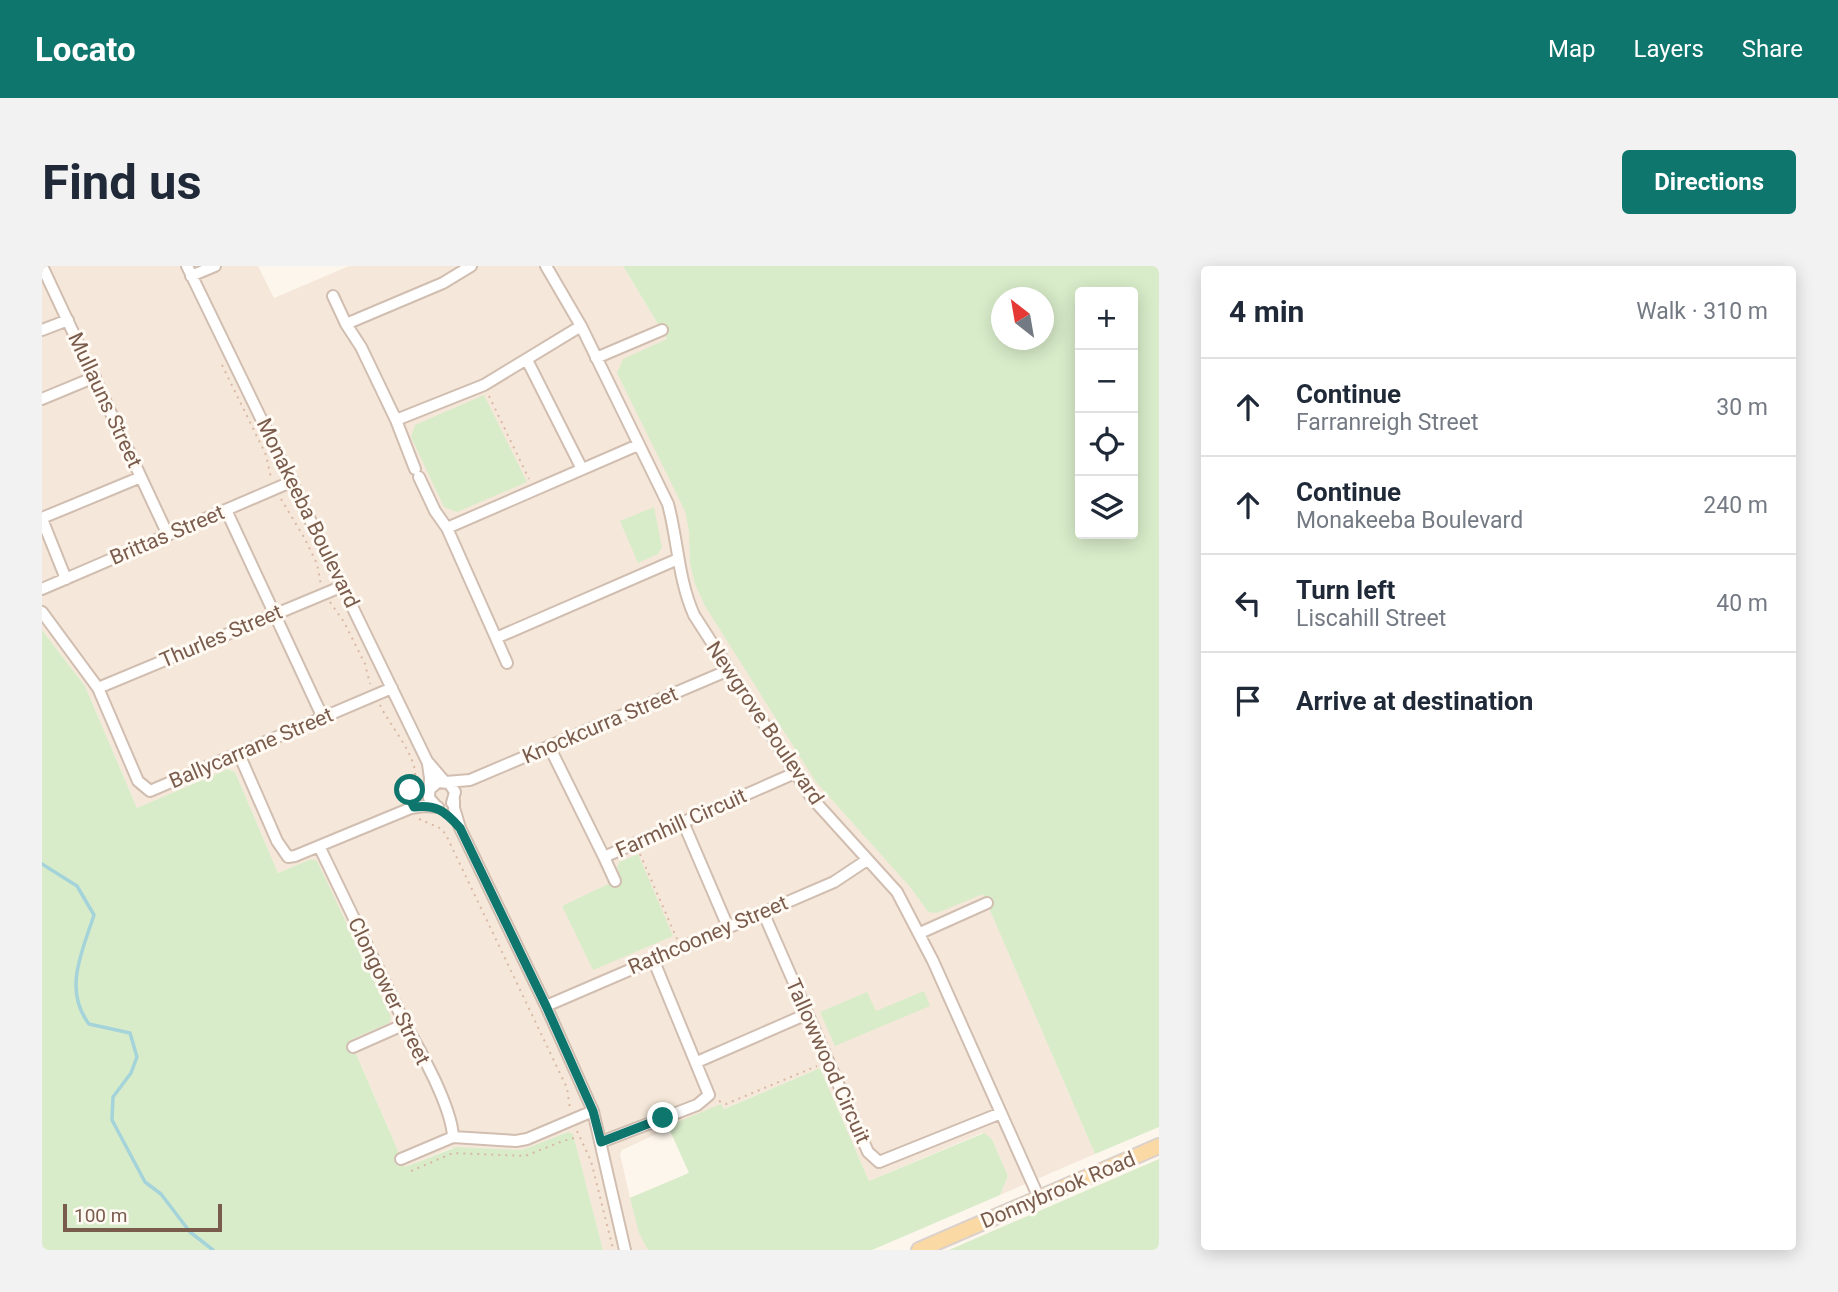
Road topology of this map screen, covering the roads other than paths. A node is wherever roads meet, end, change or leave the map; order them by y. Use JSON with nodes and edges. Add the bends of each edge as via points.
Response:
{"nodes":[{"id":1,"x":42,"y":266,"type":"edge"},
{"id":2,"x":215,"y":266,"type":"edge"},
{"id":3,"x":471,"y":266,"type":"edge"},
{"id":4,"x":545,"y":266,"type":"edge"},
{"id":5,"x":189,"y":271,"type":"edge"},
{"id":6,"x":333,"y":296,"type":"dead end"},
{"id":7,"x":68,"y":320,"type":"junction"},
{"id":8,"x":346,"y":324,"type":"junction"},
{"id":9,"x":581,"y":326,"type":"junction"},
{"id":10,"x":42,"y":330,"type":"edge"},
{"id":11,"x":662,"y":330,"type":"dead end"},
{"id":12,"x":596,"y":358,"type":"junction"},
{"id":13,"x":527,"y":360,"type":"junction"},
{"id":14,"x":94,"y":377,"type":"junction"},
{"id":15,"x":42,"y":399,"type":"edge"},
{"id":16,"x":396,"y":420,"type":"junction"},
{"id":17,"x":638,"y":445,"type":"junction"},
{"id":18,"x":582,"y":469,"type":"junction"},
{"id":19,"x":141,"y":477,"type":"junction"},
{"id":20,"x":293,"y":481,"type":"junction"},
{"id":21,"x":226,"y":510,"type":"junction"},
{"id":22,"x":42,"y":519,"type":"edge"},
{"id":23,"x":447,"y":528,"type":"junction"},
{"id":24,"x":168,"y":535,"type":"junction"},
{"id":25,"x":678,"y":559,"type":"junction"},
{"id":26,"x":66,"y":579,"type":"junction"},
{"id":27,"x":343,"y":586,"type":"junction"},
{"id":28,"x":42,"y":589,"type":"edge"},
{"id":29,"x":42,"y":612,"type":"edge"},
{"id":30,"x":273,"y":614,"type":"junction"},
{"id":31,"x":496,"y":638,"type":"junction"},
{"id":32,"x":507,"y":663,"type":"dead end"},
{"id":33,"x":729,"y":670,"type":"junction"},
{"id":34,"x":99,"y":688,"type":"junction"},
{"id":35,"x":392,"y":688,"type":"junction"},
{"id":36,"x":323,"y":718,"type":"junction"},
{"id":37,"x":549,"y":746,"type":"junction"},
{"id":38,"x":239,"y":754,"type":"junction"},
{"id":39,"x":427,"y":761,"type":"junction"},
{"id":40,"x":795,"y":773,"type":"junction"},
{"id":41,"x":470,"y":780,"type":"junction"},
{"id":42,"x":446,"y":782,"type":"junction"},
{"id":43,"x":430,"y":790,"type":"junction"},
{"id":44,"x":454,"y":799,"type":"junction"},
{"id":45,"x":412,"y":807,"type":"junction"},
{"id":46,"x":438,"y":807,"type":"junction"},
{"id":47,"x":684,"y":822,"type":"junction"},
{"id":48,"x":460,"y":828,"type":"junction"},
{"id":49,"x":319,"y":846,"type":"junction"},
{"id":50,"x":604,"y":858,"type":"junction"},
{"id":51,"x":867,"y":860,"type":"junction"},
{"id":52,"x":615,"y":881,"type":"dead end"},
{"id":53,"x":987,"y":904,"type":"dead end"},
{"id":54,"x":763,"y":912,"type":"junction"},
{"id":55,"x":728,"y":927,"type":"junction"},
{"id":56,"x":920,"y":933,"type":"junction"},
{"id":57,"x":653,"y":959,"type":"junction"},
{"id":58,"x":546,"y":1006,"type":"junction"},
{"id":59,"x":807,"y":1014,"type":"junction"},
{"id":60,"x":405,"y":1024,"type":"junction"},
{"id":61,"x":354,"y":1047,"type":"dead end"},
{"id":62,"x":696,"y":1062,"type":"junction"},
{"id":63,"x":593,"y":1111,"type":"junction"},
{"id":64,"x":1001,"y":1113,"type":"junction"},
{"id":65,"x":453,"y":1137,"type":"junction"},
{"id":66,"x":601,"y":1142,"type":"junction"},
{"id":67,"x":1159,"y":1146,"type":"edge"},
{"id":68,"x":401,"y":1159,"type":"dead end"},
{"id":69,"x":1039,"y":1198,"type":"junction"},
{"id":70,"x":625,"y":1250,"type":"edge"},
{"id":71,"x":919,"y":1250,"type":"edge"}],
"edges":[{"from":1,"to":7,"type":"street","name":"Mullauns Street"},
{"from":2,"to":5,"type":"street"},
{"from":3,"to":8,"type":"street","via":[[443,283]]},
{"from":4,"to":9,"type":"street","name":"Newgrove Boulevard"},
{"from":5,"to":20,"type":"street","name":"Monakeeba Boulevard"},
{"from":6,"to":8,"type":"street"},
{"from":7,"to":10,"type":"street"},
{"from":7,"to":14,"type":"street","name":"Mullauns Street"},
{"from":8,"to":16,"type":"street"},
{"from":9,"to":12,"type":"street","name":"Newgrove Boulevard"},
{"from":9,"to":13,"type":"street"},
{"from":11,"to":12,"type":"street"},
{"from":12,"to":17,"type":"street","name":"Newgrove Boulevard"},
{"from":13,"to":16,"type":"street","via":[[484,385]]},
{"from":13,"to":18,"type":"street"},
{"from":14,"to":15,"type":"street"},
{"from":14,"to":19,"type":"street","name":"Mullauns Street"},
{"from":16,"to":23,"type":"street","via":[[417,473]]},
{"from":17,"to":18,"type":"street"},
{"from":17,"to":25,"type":"street","name":"Newgrove Boulevard","via":[[668,504]]},
{"from":18,"to":23,"type":"street"},
{"from":19,"to":22,"type":"street"},
{"from":19,"to":24,"type":"street","name":"Mullauns Street"},
{"from":20,"to":21,"type":"street","name":"Brittas Street"},
{"from":20,"to":27,"type":"street","name":"Monakeeba Boulevard"},
{"from":21,"to":24,"type":"street","name":"Brittas Street"},
{"from":21,"to":30,"type":"street"},
{"from":22,"to":26,"type":"street"},
{"from":23,"to":31,"type":"street"},
{"from":24,"to":26,"type":"street","name":"Brittas Street"},
{"from":25,"to":31,"type":"street"},
{"from":25,"to":33,"type":"street","name":"Newgrove Boulevard","via":[[694,615]]},
{"from":26,"to":28,"type":"street","name":"Brittas Street"},
{"from":27,"to":30,"type":"street","name":"Thurles Street"},
{"from":27,"to":35,"type":"street","name":"Monakeeba Boulevard"},
{"from":29,"to":34,"type":"street","name":"Ballycarrane Street"},
{"from":30,"to":34,"type":"street","name":"Thurles Street"},
{"from":30,"to":36,"type":"street"},
{"from":31,"to":32,"type":"street"},
{"from":33,"to":37,"type":"street","name":"Knockcurra Street"},
{"from":33,"to":40,"type":"street","name":"Newgrove Boulevard"},
{"from":34,"to":38,"type":"street","name":"Ballycarrane Street","via":[[138,781],[150,791]]},
{"from":35,"to":36,"type":"street","name":"Ballycarrane Street"},
{"from":35,"to":39,"type":"street","name":"Monakeeba Boulevard"},
{"from":36,"to":38,"type":"street","name":"Ballycarrane Street"},
{"from":37,"to":41,"type":"street","name":"Knockcurra Street"},
{"from":37,"to":50,"type":"street","name":"Farmhill Circuit"},
{"from":38,"to":49,"type":"street","via":[[284,854],[295,856]]},
{"from":39,"to":42,"type":"street","name":"Monakeeba Boulevard"},
{"from":39,"to":43,"type":"street","name":"Monakeeba Boulevard"},
{"from":40,"to":47,"type":"street","name":"Farmhill Circuit"},
{"from":40,"to":51,"type":"street","name":"Newgrove Boulevard"},
{"from":41,"to":42,"type":"street","name":"Knockcurra Street"},
{"from":41,"to":44,"type":"street","name":"Knockcurra Street"},
{"from":42,"to":43,"type":"street","via":[[438,782]]},
{"from":42,"to":44,"type":"street","via":[[454,789]]},
{"from":43,"to":45,"type":"street"},
{"from":43,"to":46,"type":"street","via":[[431,802]]},
{"from":44,"to":46,"type":"street","via":[[450,806]]},
{"from":44,"to":48,"type":"street"},
{"from":45,"to":46,"type":"street"},
{"from":45,"to":49,"type":"street"},
{"from":46,"to":48,"type":"street"},
{"from":47,"to":50,"type":"street","name":"Farmhill Circuit"},
{"from":47,"to":55,"type":"street"},
{"from":48,"to":58,"type":"street"},
{"from":49,"to":60,"type":"street","name":"Clongower Street"},
{"from":50,"to":52,"type":"street"},
{"from":51,"to":54,"type":"street","name":"Rathcooney Street","via":[[834,882]]},
{"from":51,"to":56,"type":"street","name":"Newgrove Boulevard","via":[[897,892]]},
{"from":53,"to":56,"type":"street"},
{"from":54,"to":55,"type":"street","name":"Rathcooney Street"},
{"from":54,"to":59,"type":"street","name":"Tallowwood Circuit"},
{"from":55,"to":57,"type":"street","name":"Rathcooney Street"},
{"from":56,"to":64,"type":"street","name":"Newgrove Boulevard"},
{"from":57,"to":58,"type":"street","name":"Rathcooney Street"},
{"from":57,"to":62,"type":"street"},
{"from":58,"to":63,"type":"street"},
{"from":59,"to":62,"type":"street"},
{"from":59,"to":64,"type":"street","name":"Tallowwood Circuit","via":[[868,1152],[879,1163]]},
{"from":60,"to":61,"type":"street"},
{"from":60,"to":65,"type":"street","name":"Clongower Street","via":[[450,1119]]},
{"from":62,"to":66,"type":"street","via":[[709,1095],[697,1105]]},
{"from":63,"to":65,"type":"street","via":[[516,1141]]},
{"from":63,"to":66,"type":"street"},
{"from":64,"to":69,"type":"street","name":"Newgrove Boulevard"},
{"from":65,"to":68,"type":"street"},
{"from":66,"to":70,"type":"street"},
{"from":67,"to":69,"type":"main road","name":"Donnybrook Road"},
{"from":69,"to":71,"type":"main road","name":"Donnybrook Road"}]}
